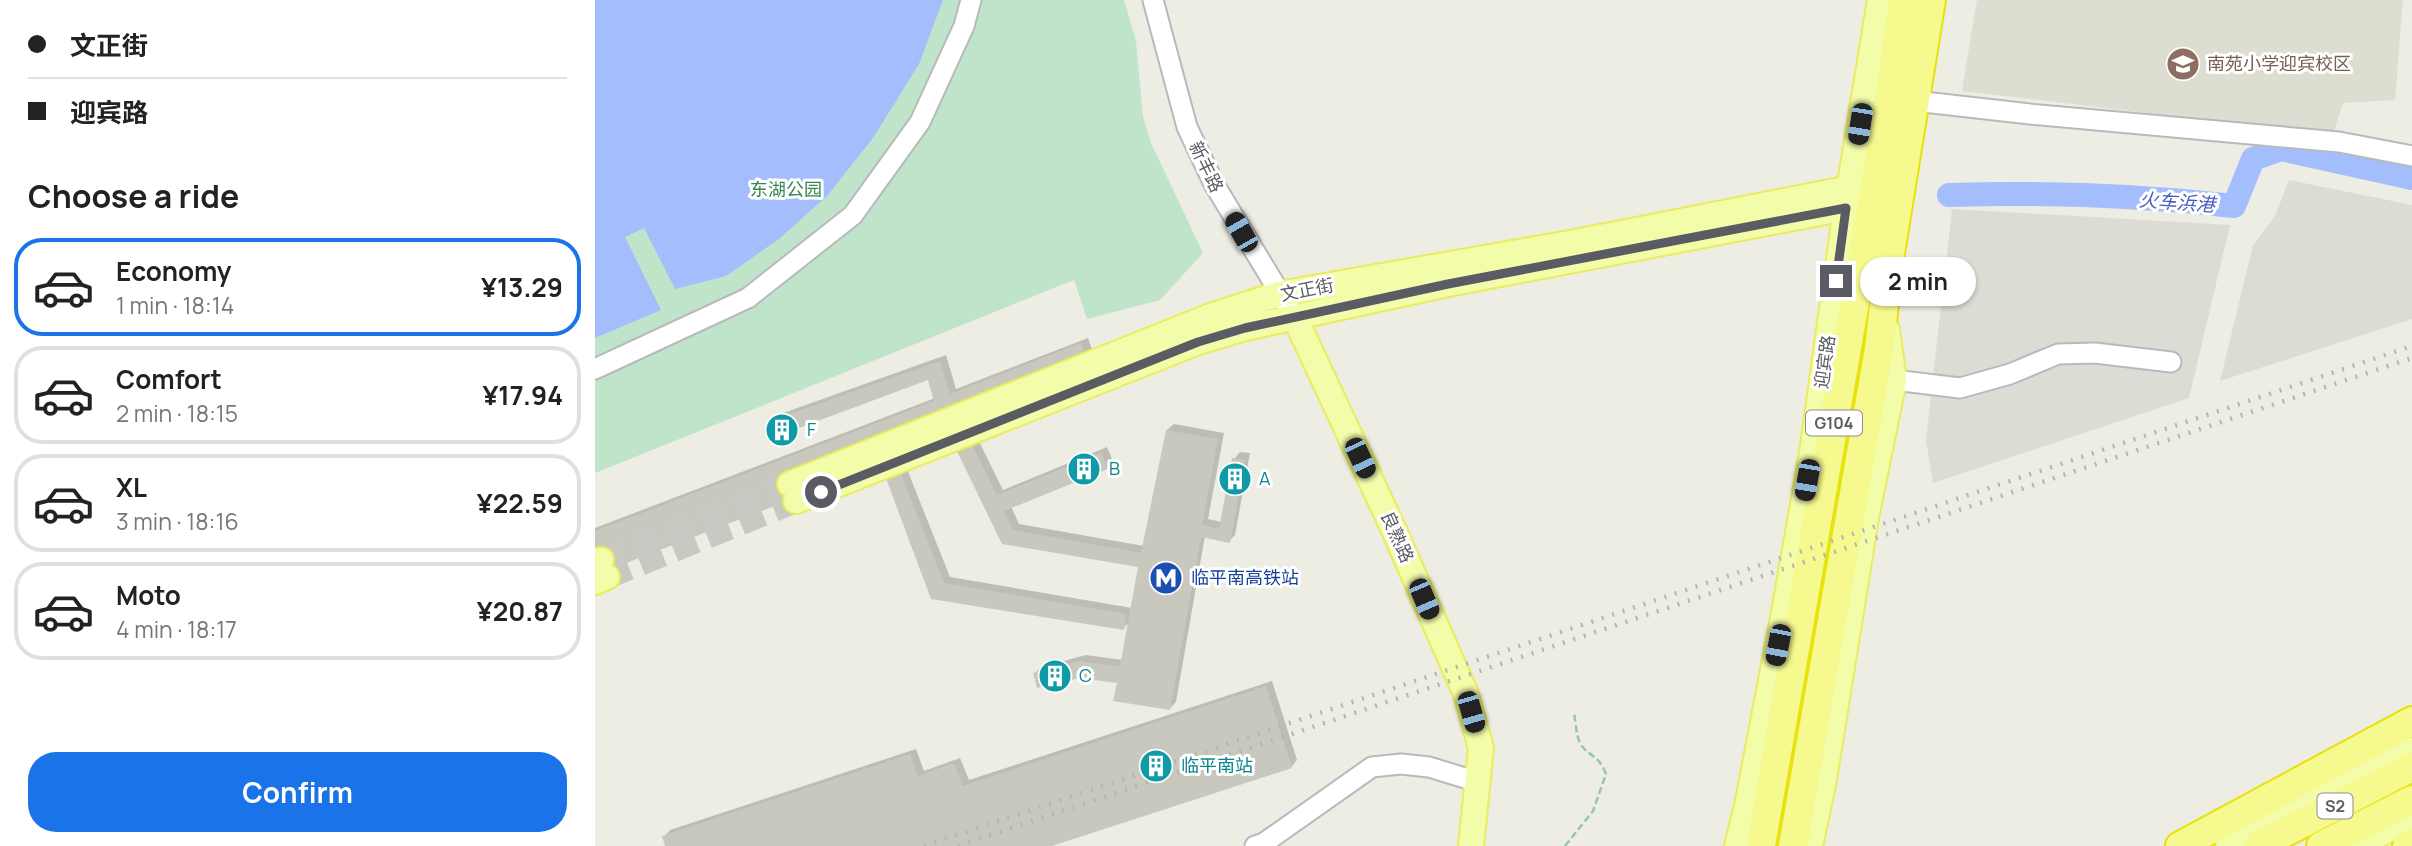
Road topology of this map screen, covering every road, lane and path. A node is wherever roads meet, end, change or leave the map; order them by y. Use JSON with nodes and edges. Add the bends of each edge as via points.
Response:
{"nodes":[{"id":1,"x":971,"y":0,"type":"edge"},
{"id":2,"x":1153,"y":0,"type":"edge"},
{"id":3,"x":1880,"y":0,"type":"edge"},
{"id":4,"x":1903,"y":0,"type":"edge"},
{"id":5,"x":1931,"y":0,"type":"edge"},
{"id":6,"x":1915,"y":102,"type":"junction"},
{"id":7,"x":2412,"y":156,"type":"edge"},
{"id":8,"x":1848,"y":198,"type":"junction"},
{"id":9,"x":1279,"y":294,"type":"junction"},
{"id":10,"x":1884,"y":307,"type":"junction"},
{"id":11,"x":1295,"y":318,"type":"junction"},
{"id":12,"x":2171,"y":362,"type":"dead end"},
{"id":13,"x":595,"y":369,"type":"edge"},
{"id":14,"x":1894,"y":380,"type":"junction"},
{"id":15,"x":1574,"y":713,"type":"dead end"},
{"id":16,"x":2412,"y":718,"type":"edge"},
{"id":17,"x":2412,"y":750,"type":"edge"},
{"id":18,"x":2412,"y":767,"type":"edge"},
{"id":19,"x":1478,"y":782,"type":"junction"},
{"id":20,"x":2412,"y":800,"type":"edge"},
{"id":21,"x":2412,"y":818,"type":"edge"},
{"id":22,"x":2412,"y":844,"type":"edge"},
{"id":23,"x":1255,"y":846,"type":"edge"},
{"id":24,"x":1471,"y":846,"type":"edge"},
{"id":25,"x":1565,"y":846,"type":"edge"},
{"id":26,"x":1737,"y":846,"type":"edge"},
{"id":27,"x":1761,"y":846,"type":"edge"},
{"id":28,"x":1793,"y":846,"type":"edge"},
{"id":29,"x":1810,"y":846,"type":"edge"},
{"id":30,"x":2180,"y":846,"type":"edge"},
{"id":31,"x":2228,"y":846,"type":"edge"},
{"id":32,"x":2258,"y":846,"type":"edge"},
{"id":33,"x":2321,"y":846,"type":"edge"},
{"id":34,"x":2356,"y":846,"type":"edge"},
{"id":35,"x":2407,"y":846,"type":"edge"}],
"edges":[{"from":1,"to":13,"type":"street","via":[[964,26],[920,122],[853,215],[748,298]]},
{"from":2,"to":9,"type":"street","name":"新丰路","via":[[1187,127],[1213,184]]},
{"from":3,"to":8,"type":"main road","name":"迎宾路"},
{"from":4,"to":27,"type":"highway","name":"迎宾路","number":"G104"},
{"from":5,"to":6,"type":"highway","number":"G104"},
{"from":6,"to":7,"type":"street","via":[[2327,141]]},
{"from":6,"to":10,"type":"highway","number":"G104"},
{"from":8,"to":9,"type":"main road","name":"文正街"},
{"from":8,"to":11,"type":"main road","name":"文正街"},
{"from":8,"to":26,"type":"main road","name":"迎宾路","via":[[1809,466]]},
{"from":9,"to":11,"type":"street","name":"新丰路"},
{"from":9,"to":11,"type":"main road","name":"文正街","via":[[1213,315],[793,493],[1198,342]]},
{"from":10,"to":14,"type":"main road"},
{"from":10,"to":28,"type":"highway","number":"G104"},
{"from":11,"to":19,"type":"main road","name":"良熟路","via":[[1466,694],[1481,748]]},
{"from":12,"to":14,"type":"street","via":[[2095,353],[2058,354],[2010,374],[1960,387]]},
{"from":14,"to":29,"type":"main road"},
{"from":15,"to":25,"type":"path","via":[[1580,742],[1601,760],[1606,774],[1593,811]]},
{"from":16,"to":30,"type":"highway"},
{"from":17,"to":31,"type":"main road"},
{"from":18,"to":32,"type":"highway","number":"S2"},
{"from":19,"to":23,"type":"street","via":[[1429,767],[1372,767]]},
{"from":19,"to":24,"type":"main road","name":"良熟路"},
{"from":20,"to":33,"type":"highway","number":"S2"},
{"from":21,"to":34,"type":"main road"},
{"from":22,"to":35,"type":"highway"}]}
